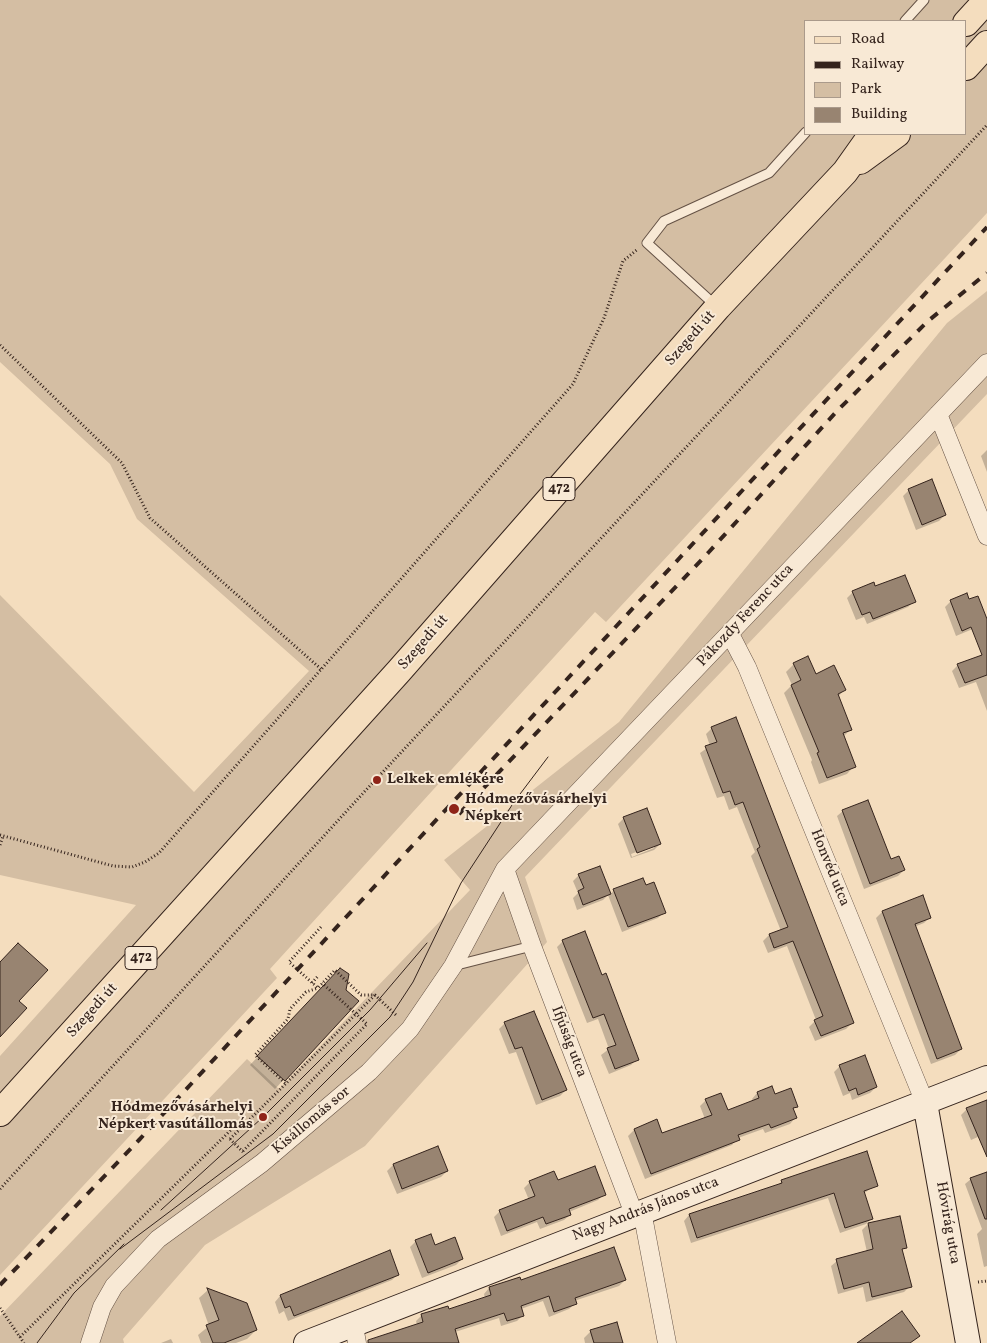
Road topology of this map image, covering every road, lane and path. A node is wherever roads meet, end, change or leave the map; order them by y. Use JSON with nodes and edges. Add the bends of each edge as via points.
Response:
{"nodes":[{"id":1,"x":924,"y":0,"type":"edge"},
{"id":2,"x":987,"y":0,"type":"edge"},
{"id":3,"x":905,"y":20,"type":"edge"},
{"id":4,"x":967,"y":22,"type":"edge"},
{"id":5,"x":987,"y":44,"type":"edge"},
{"id":6,"x":967,"y":66,"type":"edge"},
{"id":7,"x":987,"y":124,"type":"edge"},
{"id":8,"x":804,"y":134,"type":"edge"},
{"id":9,"x":871,"y":135,"type":"edge"},
{"id":10,"x":896,"y":135,"type":"edge"},
{"id":11,"x":845,"y":172,"type":"junction"},
{"id":12,"x":646,"y":243,"type":"junction"},
{"id":13,"x":718,"y":307,"type":"junction"},
{"id":14,"x":0,"y":345,"type":"edge"},
{"id":15,"x":987,"y":363,"type":"edge"},
{"id":16,"x":938,"y":414,"type":"junction"},
{"id":17,"x":987,"y":536,"type":"edge"},
{"id":18,"x":730,"y":634,"type":"junction"},
{"id":19,"x":321,"y":669,"type":"junction"},
{"id":20,"x":1,"y":835,"type":"edge"},
{"id":21,"x":0,"y":845,"type":"edge"},
{"id":22,"x":505,"y":869,"type":"junction"},
{"id":23,"x":321,"y":927,"type":"dead end"},
{"id":24,"x":532,"y":946,"type":"junction"},
{"id":25,"x":453,"y":966,"type":"junction"},
{"id":26,"x":318,"y":976,"type":"dead end"},
{"id":27,"x":312,"y":983,"type":"junction"},
{"id":28,"x":322,"y":983,"type":"junction"},
{"id":29,"x":318,"y":988,"type":"junction"},
{"id":30,"x":375,"y":995,"type":"junction"},
{"id":31,"x":356,"y":1014,"type":"junction"},
{"id":32,"x":410,"y":1029,"type":"junction"},
{"id":33,"x":987,"y":1078,"type":"edge"},
{"id":34,"x":285,"y":1083,"type":"dead end"},
{"id":35,"x":925,"y":1103,"type":"junction"},
{"id":36,"x":0,"y":1113,"type":"edge"},
{"id":37,"x":238,"y":1123,"type":"dead end"},
{"id":38,"x":226,"y":1135,"type":"junction"},
{"id":39,"x":230,"y":1139,"type":"junction"},
{"id":40,"x":0,"y":1189,"type":"edge"},
{"id":41,"x":638,"y":1213,"type":"junction"},
{"id":42,"x":0,"y":1308,"type":"edge"},
{"id":43,"x":355,"y":1334,"type":"edge"},
{"id":44,"x":20,"y":1337,"type":"junction"},
{"id":45,"x":24,"y":1343,"type":"edge"},
{"id":46,"x":90,"y":1343,"type":"edge"},
{"id":47,"x":306,"y":1343,"type":"edge"},
{"id":48,"x":667,"y":1343,"type":"edge"},
{"id":49,"x":968,"y":1343,"type":"edge"}],
"edges":[{"from":1,"to":3,"type":"lane"},
{"from":2,"to":4,"type":"main road"},
{"from":5,"to":6,"type":"main road"},
{"from":7,"to":40,"type":"path"},
{"from":8,"to":12,"type":"lane","via":[[769,173],[664,221]]},
{"from":9,"to":11,"type":"main road","name":"Szegedi út","number":"472"},
{"from":10,"to":11,"type":"main road","name":"Szegedi út","number":"472"},
{"from":11,"to":13,"type":"main road","name":"Szegedi út","number":"472"},
{"from":12,"to":13,"type":"lane"},
{"from":12,"to":19,"type":"path","via":[[623,261],[604,318],[573,384]]},
{"from":13,"to":36,"type":"main road","name":"Szegedi út","number":"472","via":[[386,686]]},
{"from":14,"to":19,"type":"path","via":[[122,463],[150,518]]},
{"from":15,"to":16,"type":"street","name":"Pákozdy Ferenc utca"},
{"from":16,"to":17,"type":"street"},
{"from":16,"to":18,"type":"street","name":"Pákozdy Ferenc utca"},
{"from":18,"to":22,"type":"street","name":"Pákozdy Ferenc utca"},
{"from":18,"to":35,"type":"street","name":"Honvéd utca","via":[[747,667]]},
{"from":19,"to":20,"type":"path","via":[[159,853],[145,862],[132,867],[113,866]]},
{"from":20,"to":21,"type":"path"},
{"from":22,"to":24,"type":"street","name":"Ifjúság utca"},
{"from":22,"to":25,"type":"street","name":"Kisállomás sor"},
{"from":23,"to":27,"type":"path","via":[[289,962]]},
{"from":24,"to":25,"type":"lane"},
{"from":24,"to":41,"type":"street","name":"Ifjúság utca"},
{"from":25,"to":32,"type":"street","name":"Kisállomás sor"},
{"from":26,"to":27,"type":"path"},
{"from":27,"to":29,"type":"path"},
{"from":28,"to":29,"type":"path"},
{"from":28,"to":30,"type":"path","via":[[335,970],[361,995]]},
{"from":28,"to":31,"type":"path"},
{"from":29,"to":34,"type":"path","via":[[306,992],[290,1009],[288,1019],[255,1055]]},
{"from":30,"to":31,"type":"path"},
{"from":30,"to":32,"type":"path"},
{"from":31,"to":39,"type":"path"},
{"from":31,"to":39,"type":"path","via":[[367,1024],[242,1151]]},
{"from":32,"to":46,"type":"street","name":"Kisállomás sor","via":[[369,1072],[262,1163],[158,1239],[114,1286],[102,1307]]},
{"from":33,"to":35,"type":"street","name":"Nagy András János utca"},
{"from":35,"to":41,"type":"street","name":"Nagy András János utca"},
{"from":35,"to":49,"type":"street","name":"Hóvirág utca"},
{"from":37,"to":38,"type":"path"},
{"from":38,"to":39,"type":"path"},
{"from":38,"to":44,"type":"path"},
{"from":41,"to":43,"type":"street","name":"Nagy András János utca"},
{"from":41,"to":48,"type":"street","name":"Ifjúság utca"},
{"from":42,"to":44,"type":"path"},
{"from":43,"to":47,"type":"street","name":"Nagy András János utca"},
{"from":44,"to":45,"type":"path"}]}
